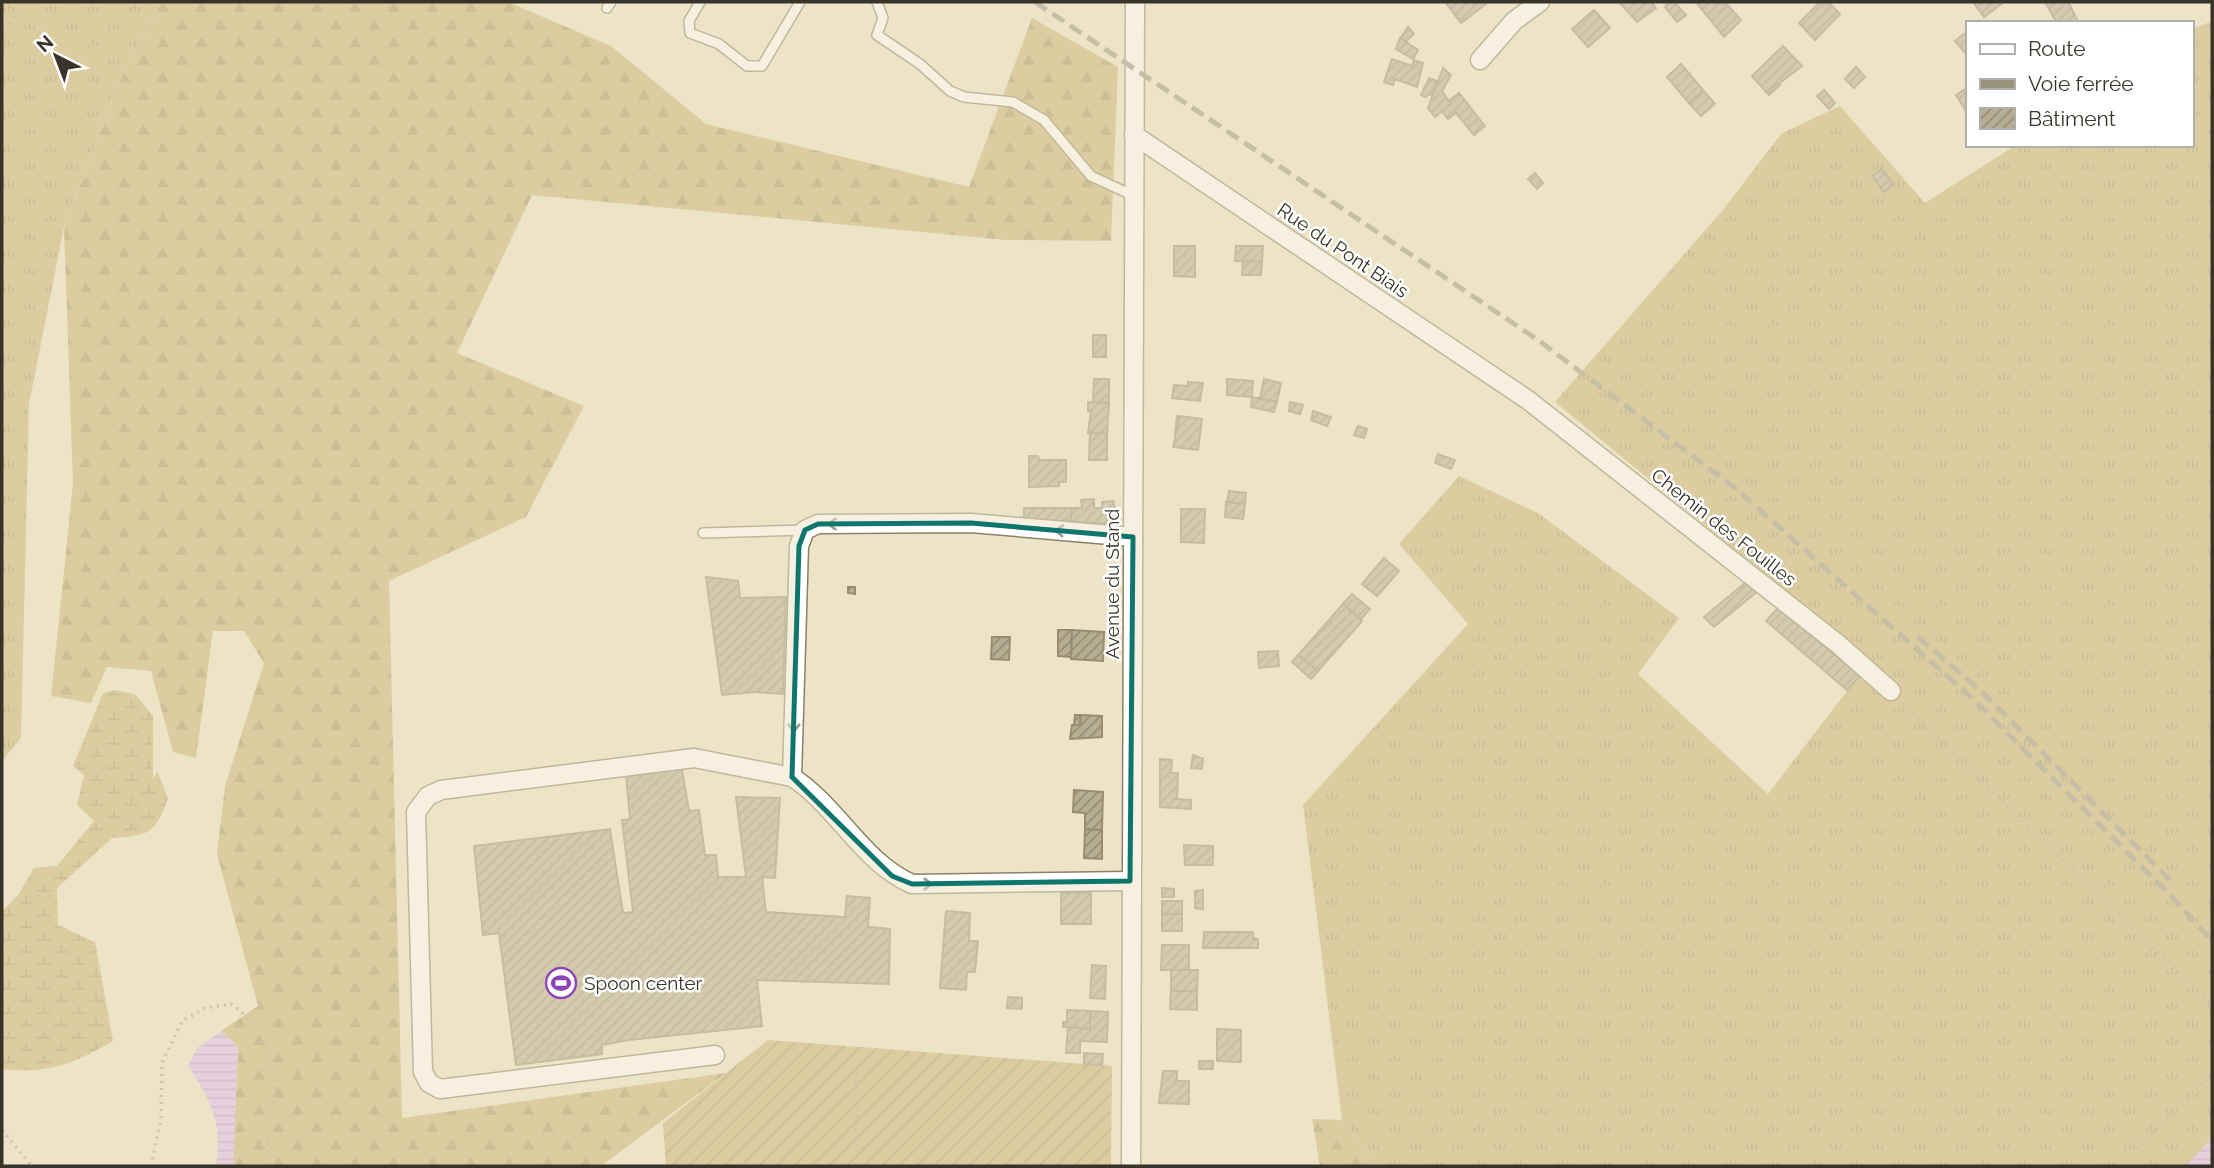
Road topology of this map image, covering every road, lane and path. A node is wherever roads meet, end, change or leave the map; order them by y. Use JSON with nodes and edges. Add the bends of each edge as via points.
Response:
{"nodes":[{"id":1,"x":21,"y":2,"type":"edge"},
{"id":2,"x":700,"y":2,"type":"edge"},
{"id":3,"x":800,"y":2,"type":"edge"},
{"id":4,"x":877,"y":2,"type":"edge"},
{"id":5,"x":1135,"y":2,"type":"edge"},
{"id":6,"x":1540,"y":2,"type":"edge"},
{"id":7,"x":4,"y":32,"type":"edge"},
{"id":8,"x":2,"y":52,"type":"edge"},
{"id":9,"x":1480,"y":60,"type":"dead end"},
{"id":10,"x":1134,"y":135,"type":"junction"},
{"id":11,"x":1134,"y":196,"type":"junction"},
{"id":12,"x":1528,"y":400,"type":"joint"},
{"id":13,"x":805,"y":530,"type":"junction"},
{"id":14,"x":703,"y":533,"type":"dead end"},
{"id":15,"x":1133,"y":537,"type":"junction"},
{"id":16,"x":1891,"y":691,"type":"joint"},
{"id":17,"x":792,"y":777,"type":"junction"},
{"id":18,"x":1130,"y":881,"type":"junction"},
{"id":19,"x":2212,"y":1004,"type":"edge"},
{"id":20,"x":715,"y":1055,"type":"dead end"},
{"id":21,"x":857,"y":1062,"type":"dead end"},
{"id":22,"x":2212,"y":1074,"type":"edge"},
{"id":23,"x":2,"y":1130,"type":"edge"},
{"id":24,"x":2137,"y":1149,"type":"dead end"},
{"id":25,"x":32,"y":1166,"type":"edge"},
{"id":26,"x":151,"y":1166,"type":"edge"},
{"id":27,"x":266,"y":1166,"type":"edge"},
{"id":28,"x":856,"y":1166,"type":"edge"},
{"id":29,"x":1131,"y":1166,"type":"edge"}],
"edges":[{"from":1,"to":7,"type":"path"},
{"from":2,"to":3,"type":"lane","via":[[689,21],[690,33],[719,44],[747,66],[762,66]]},
{"from":4,"to":11,"type":"lane","via":[[883,18],[877,35],[950,91],[964,97],[1013,102],[1044,120],[1091,176]]},
{"from":5,"to":10,"type":"street","name":"Avenue du Stand"},
{"from":6,"to":9,"type":"street","via":[[1514,21]]},
{"from":7,"to":8,"type":"path"},
{"from":10,"to":11,"type":"street","name":"Avenue du Stand"},
{"from":10,"to":12,"type":"street","name":"Rue du Pont Biais"},
{"from":11,"to":15,"type":"street","name":"Avenue du Stand"},
{"from":12,"to":16,"type":"street","name":"Chemin des Fouilles","via":[[1838,644]]},
{"from":13,"to":14,"type":"lane"},
{"from":15,"to":13,"type":"street","one_way":true,"via":[[971,523],[818,524]]},
{"from":13,"to":17,"type":"street","one_way":true,"via":[[799,546]]},
{"from":15,"to":18,"type":"street","name":"Avenue du Stand"},
{"from":16,"to":19,"type":"path"},
{"from":17,"to":18,"type":"street","one_way":true,"via":[[823,802],[892,876],[912,884]]},
{"from":17,"to":20,"type":"street","via":[[694,758],[653,761],[441,790],[428,796],[416,812],[424,1072],[429,1083],[440,1088]]},
{"from":18,"to":29,"type":"street","name":"Avenue du Stand"},
{"from":21,"to":28,"type":"path"},
{"from":22,"to":24,"type":"path"},
{"from":23,"to":25,"type":"path"},
{"from":26,"to":27,"type":"path","via":[[161,1119],[162,1063],[182,1021],[205,1008],[231,1004],[246,1014],[274,1073]]}]}
